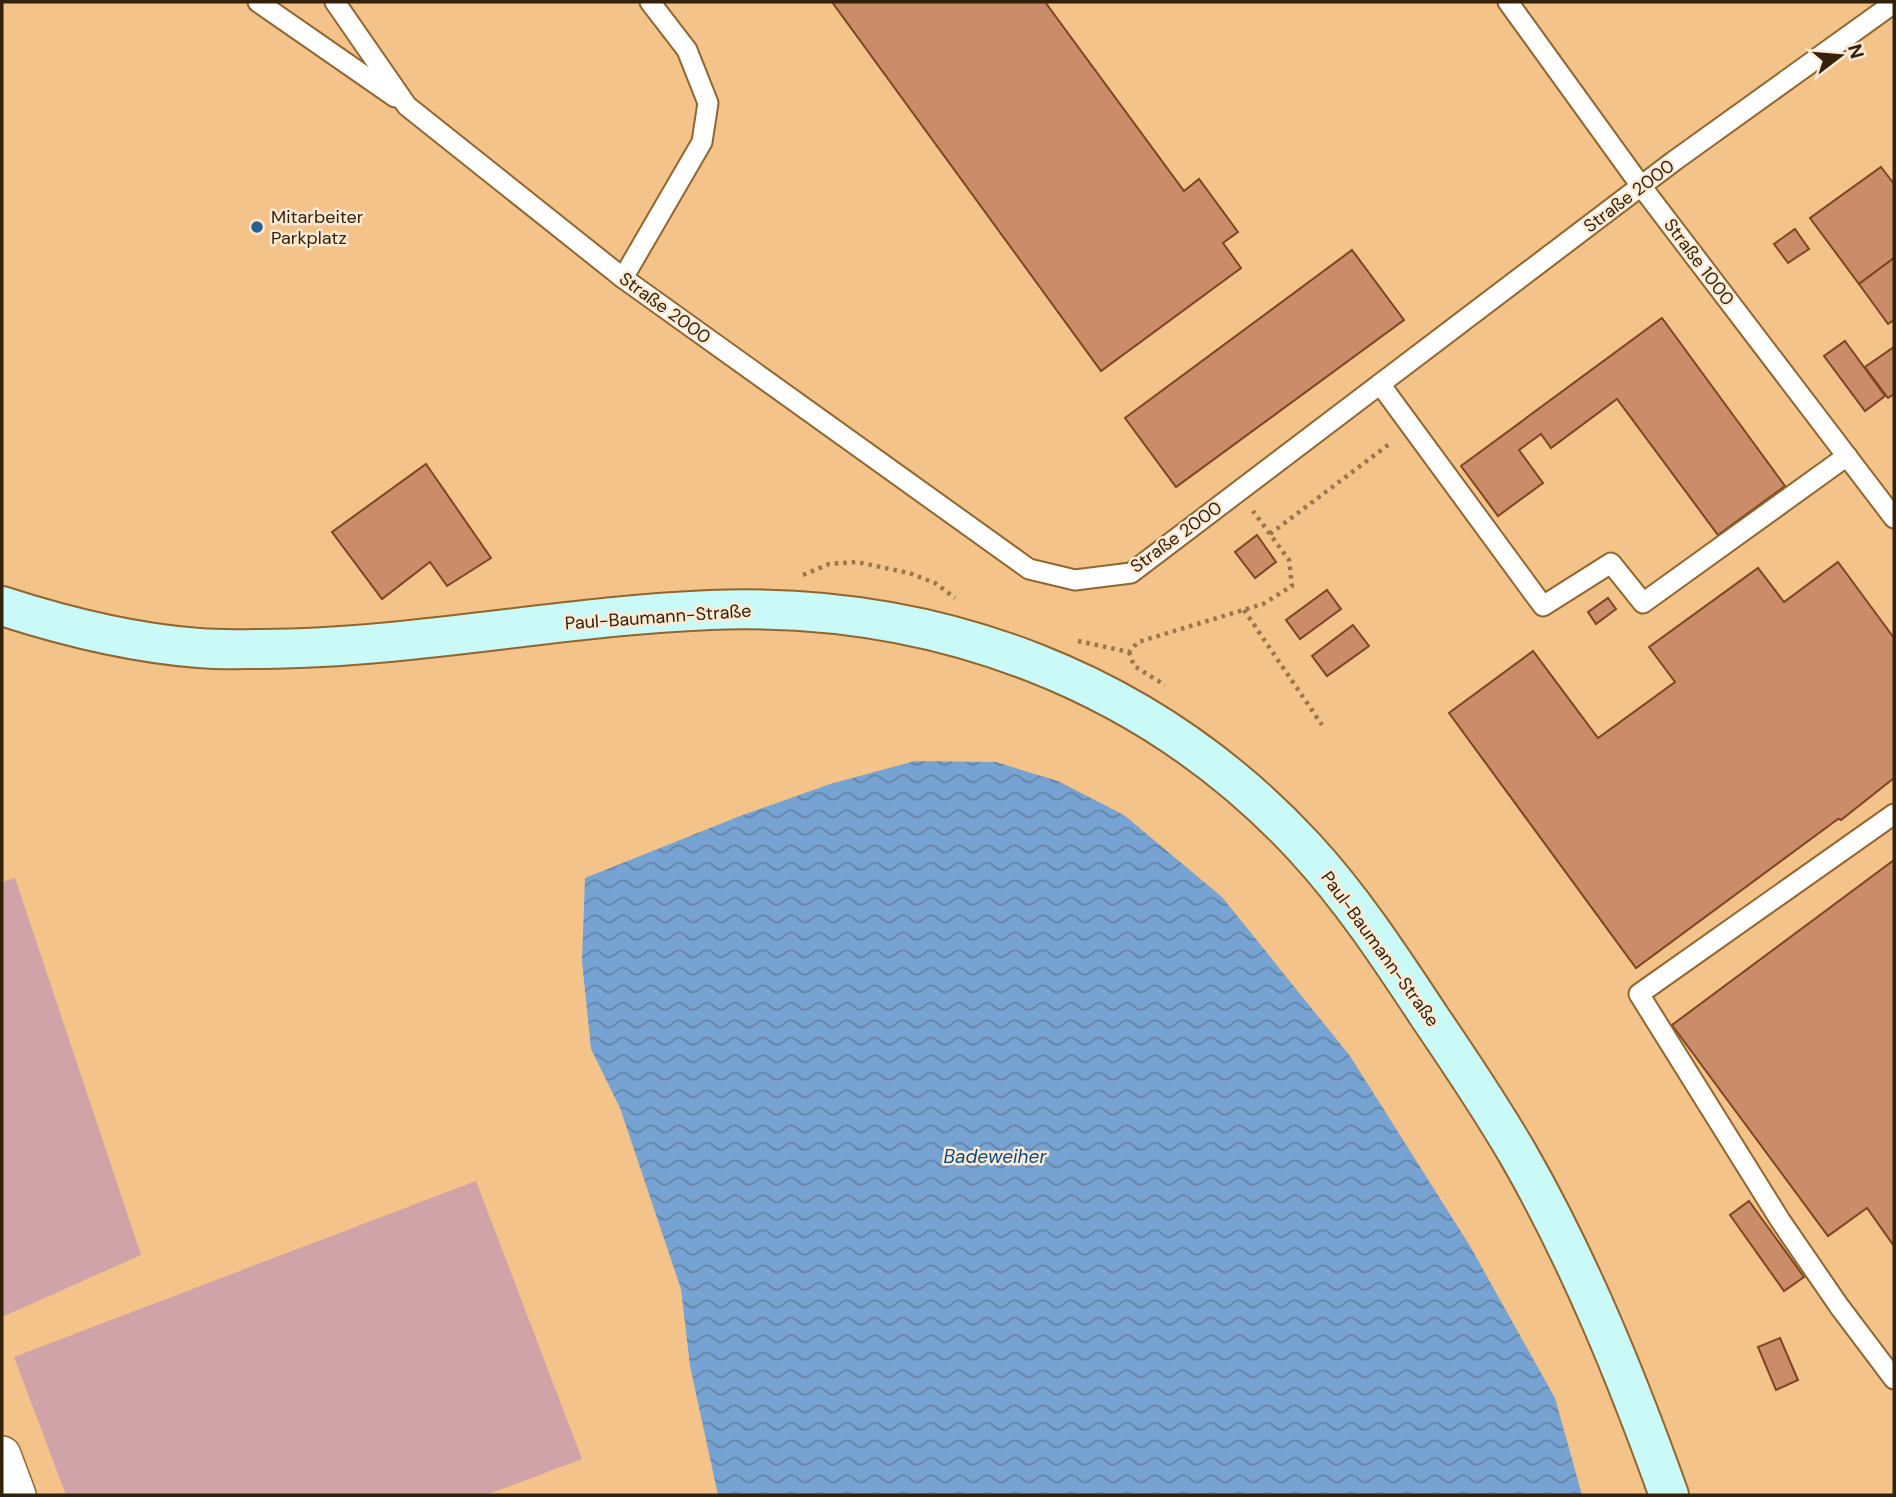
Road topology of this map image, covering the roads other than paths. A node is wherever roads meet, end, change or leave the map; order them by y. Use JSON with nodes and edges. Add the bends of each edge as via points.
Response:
{"nodes":[{"id":1,"x":258,"y":2,"type":"edge"},
{"id":2,"x":335,"y":2,"type":"edge"},
{"id":3,"x":650,"y":2,"type":"edge"},
{"id":4,"x":1508,"y":2,"type":"edge"},
{"id":5,"x":1894,"y":3,"type":"edge"},
{"id":6,"x":407,"y":106,"type":"junction"},
{"id":7,"x":1641,"y":186,"type":"junction"},
{"id":8,"x":623,"y":278,"type":"junction"},
{"id":9,"x":1380,"y":384,"type":"junction"},
{"id":10,"x":1847,"y":456,"type":"junction"},
{"id":11,"x":1894,"y":518,"type":"edge"},
{"id":12,"x":2,"y":606,"type":"edge"},
{"id":13,"x":1894,"y":814,"type":"edge"},
{"id":14,"x":1894,"y":1379,"type":"edge"},
{"id":15,"x":2,"y":1455,"type":"edge"},
{"id":16,"x":17,"y":1495,"type":"edge"},
{"id":17,"x":1669,"y":1495,"type":"edge"}],
"edges":[{"from":1,"to":6,"type":"lane"},
{"from":2,"to":6,"type":"lane","name":"Straße 2000"},
{"from":3,"to":8,"type":"lane","via":[[687,50],[708,103],[702,142]]},
{"from":4,"to":7,"type":"lane","name":"Straße 1000"},
{"from":5,"to":7,"type":"lane","name":"Straße 2000"},
{"from":6,"to":8,"type":"lane","name":"Straße 2000"},
{"from":7,"to":9,"type":"lane","name":"Straße 2000"},
{"from":7,"to":10,"type":"lane","name":"Straße 1000"},
{"from":8,"to":9,"type":"lane","name":"Straße 2000","via":[[1029,569],[1075,580],[1131,573]]},
{"from":9,"to":10,"type":"lane","via":[[1543,606],[1611,563],[1643,603]]},
{"from":10,"to":11,"type":"lane","name":"Straße 1000"},
{"from":12,"to":17,"type":"main road","name":"Paul-Baumann-Straße","via":[[130,641],[204,649],[399,642],[706,610],[836,613],[976,641],[1054,669],[1112,698],[1219,768],[1308,851],[1354,907],[1487,1103],[1548,1210],[1617,1357]]},
{"from":13,"to":14,"type":"lane","via":[[1639,994],[1780,1220]]},
{"from":15,"to":16,"type":"street"}]}
